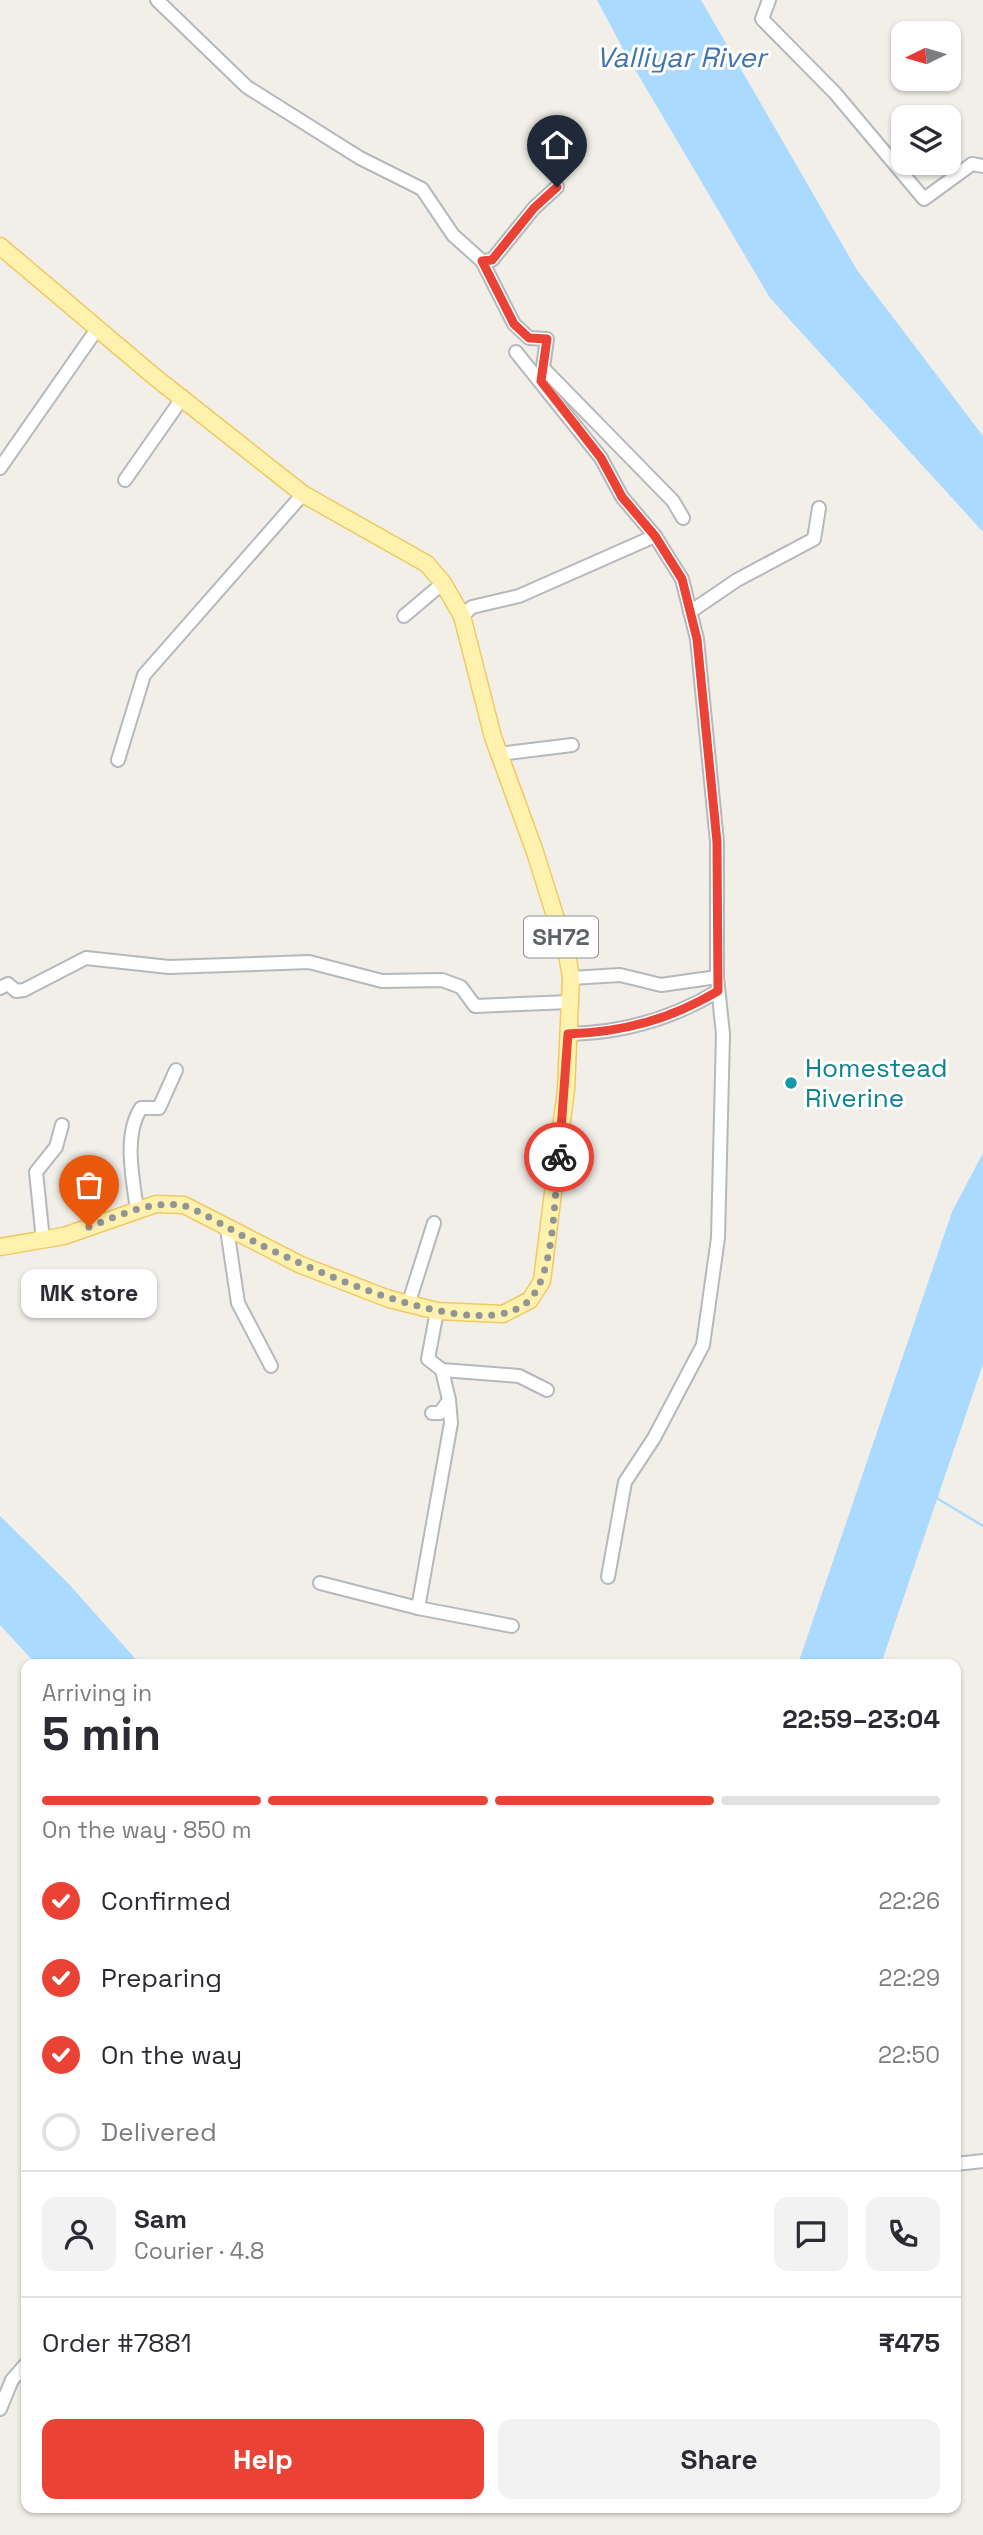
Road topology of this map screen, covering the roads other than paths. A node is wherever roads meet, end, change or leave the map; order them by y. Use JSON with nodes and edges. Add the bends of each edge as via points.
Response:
{"nodes":[{"id":1,"x":157,"y":0,"type":"edge"},
{"id":2,"x":769,"y":0,"type":"edge"},
{"id":3,"x":983,"y":166,"type":"edge"},
{"id":4,"x":557,"y":187,"type":"dead end"},
{"id":5,"x":0,"y":246,"type":"edge"},
{"id":6,"x":482,"y":261,"type":"junction"},
{"id":7,"x":97,"y":329,"type":"junction"},
{"id":8,"x":516,"y":352,"type":"dead end"},
{"id":9,"x":542,"y":375,"type":"junction"},
{"id":10,"x":183,"y":397,"type":"junction"},
{"id":11,"x":0,"y":468,"type":"edge"},
{"id":12,"x":125,"y":481,"type":"dead end"},
{"id":13,"x":303,"y":494,"type":"junction"},
{"id":14,"x":819,"y":508,"type":"dead end"},
{"id":15,"x":682,"y":518,"type":"dead end"},
{"id":16,"x":655,"y":536,"type":"junction"},
{"id":17,"x":443,"y":583,"type":"junction"},
{"id":18,"x":690,"y":612,"type":"junction"},
{"id":19,"x":404,"y":616,"type":"dead end"},
{"id":20,"x":462,"y":616,"type":"junction"},
{"id":21,"x":572,"y":745,"type":"dead end"},
{"id":22,"x":499,"y":754,"type":"junction"},
{"id":23,"x":118,"y":760,"type":"dead end"},
{"id":24,"x":717,"y":977,"type":"junction"},
{"id":25,"x":571,"y":978,"type":"junction"},
{"id":26,"x":0,"y":988,"type":"edge"},
{"id":27,"x":718,"y":991,"type":"junction"},
{"id":28,"x":570,"y":1002,"type":"junction"},
{"id":29,"x":568,"y":1034,"type":"junction"},
{"id":30,"x":176,"y":1070,"type":"dead end"},
{"id":31,"x":62,"y":1125,"type":"dead end"},
{"id":32,"x":137,"y":1210,"type":"junction"},
{"id":33,"x":434,"y":1223,"type":"dead end"},
{"id":34,"x":227,"y":1229,"type":"junction"},
{"id":35,"x":43,"y":1240,"type":"junction"},
{"id":36,"x":0,"y":1247,"type":"edge"},
{"id":37,"x":409,"y":1302,"type":"junction"},
{"id":38,"x":438,"y":1311,"type":"junction"},
{"id":39,"x":271,"y":1366,"type":"dead end"},
{"id":40,"x":442,"y":1370,"type":"junction"},
{"id":41,"x":547,"y":1390,"type":"dead end"},
{"id":42,"x":449,"y":1400,"type":"junction"},
{"id":43,"x":432,"y":1413,"type":"dead end"},
{"id":44,"x":608,"y":1577,"type":"dead end"},
{"id":45,"x":320,"y":1583,"type":"dead end"},
{"id":46,"x":418,"y":1608,"type":"junction"},
{"id":47,"x":512,"y":1626,"type":"dead end"},
{"id":48,"x":983,"y":2161,"type":"edge"},
{"id":49,"x":961,"y":2163,"type":"edge"},
{"id":50,"x":21,"y":2370,"type":"edge"},
{"id":51,"x":0,"y":2409,"type":"edge"}],
"edges":[{"from":1,"to":6,"type":"street","via":[[247,87],[359,158],[422,189],[453,235]]},
{"from":2,"to":3,"type":"street","via":[[762,19],[835,93],[924,199],[972,164]]},
{"from":4,"to":6,"type":"street","via":[[492,260]]},
{"from":5,"to":7,"type":"main road","number":"SH72"},
{"from":6,"to":9,"type":"street","via":[[514,324],[529,338],[547,339]]},
{"from":7,"to":10,"type":"main road","number":"SH72"},
{"from":7,"to":11,"type":"street"},
{"from":8,"to":9,"type":"street"},
{"from":9,"to":15,"type":"street","via":[[673,501]]},
{"from":9,"to":16,"type":"street","via":[[601,458],[622,497]]},
{"from":10,"to":12,"type":"street"},
{"from":10,"to":13,"type":"main road","number":"SH72"},
{"from":13,"to":17,"type":"main road","number":"SH72","via":[[407,551],[427,564]]},
{"from":13,"to":23,"type":"street","via":[[144,676]]},
{"from":14,"to":18,"type":"street","via":[[814,539],[737,580]]},
{"from":16,"to":18,"type":"street","via":[[682,579]]},
{"from":16,"to":20,"type":"street","via":[[519,596],[472,607]]},
{"from":17,"to":19,"type":"street"},
{"from":17,"to":20,"type":"main road","number":"SH72"},
{"from":18,"to":24,"type":"street","via":[[697,639],[717,842]]},
{"from":20,"to":22,"type":"main road","number":"SH72"},
{"from":21,"to":22,"type":"street"},
{"from":22,"to":25,"type":"main road","number":"SH72","via":[[567,954]]},
{"from":24,"to":25,"type":"street","via":[[661,985],[620,975]]},
{"from":24,"to":27,"type":"street"},
{"from":25,"to":28,"type":"main road","number":"SH72"},
{"from":26,"to":28,"type":"street","via":[[8,984],[16,991],[24,990],[86,958],[169,967],[309,962],[383,981],[442,980],[461,987],[475,1006]]},
{"from":27,"to":29,"type":"street","via":[[694,1006],[610,1033]]},
{"from":27,"to":44,"type":"street","via":[[723,1034],[718,1238],[703,1345],[625,1482]]},
{"from":28,"to":29,"type":"main road","number":"SH72"},
{"from":29,"to":38,"type":"main road","number":"SH72","via":[[566,1089],[542,1281],[530,1300],[503,1314]]},
{"from":30,"to":32,"type":"street","via":[[159,1108],[141,1108],[133,1121]]},
{"from":31,"to":35,"type":"street","via":[[56,1147],[36,1172]]},
{"from":32,"to":34,"type":"main road","number":"SH72","via":[[156,1204],[184,1205]]},
{"from":32,"to":35,"type":"main road","number":"SH72"},
{"from":33,"to":37,"type":"street"},
{"from":34,"to":37,"type":"main road","number":"SH72","via":[[350,1285]]},
{"from":34,"to":39,"type":"street","via":[[238,1303]]},
{"from":35,"to":36,"type":"main road","number":"SH72"},
{"from":37,"to":38,"type":"main road","number":"SH72"},
{"from":38,"to":40,"type":"street","via":[[428,1359]]},
{"from":40,"to":41,"type":"street","via":[[519,1376]]},
{"from":40,"to":42,"type":"street"},
{"from":42,"to":43,"type":"street","via":[[440,1413]]},
{"from":42,"to":46,"type":"street","via":[[451,1423]]},
{"from":45,"to":46,"type":"street"},
{"from":46,"to":47,"type":"street"},
{"from":48,"to":49,"type":"street"},
{"from":50,"to":51,"type":"street"}]}
